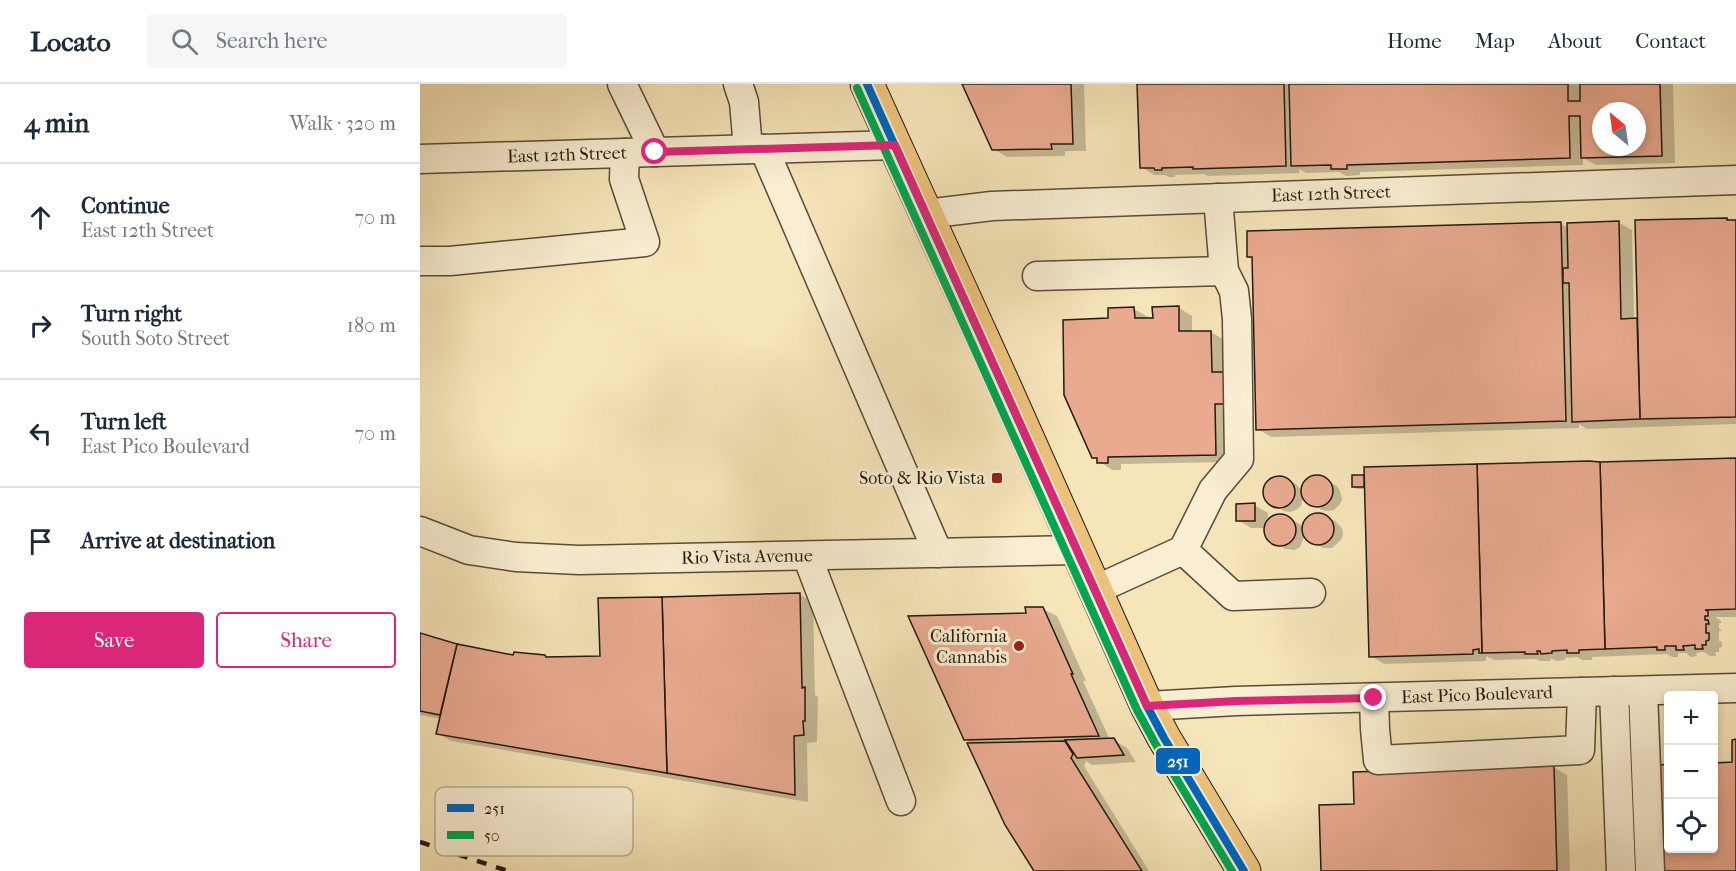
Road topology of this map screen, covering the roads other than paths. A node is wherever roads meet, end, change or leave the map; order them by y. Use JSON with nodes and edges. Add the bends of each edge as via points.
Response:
{"nodes":[{"id":1,"x":622,"y":84,"type":"edge"},
{"id":2,"x":738,"y":84,"type":"edge"},
{"id":3,"x":867,"y":84,"type":"edge"},
{"id":4,"x":895,"y":145,"type":"junction"},
{"id":5,"x":756,"y":149,"type":"junction"},
{"id":6,"x":655,"y":152,"type":"junction"},
{"id":7,"x":625,"y":153,"type":"junction"},
{"id":8,"x":420,"y":159,"type":"edge"},
{"id":9,"x":1736,"y":180,"type":"edge"},
{"id":10,"x":1218,"y":198,"type":"junction"},
{"id":11,"x":926,"y":214,"type":"junction"},
{"id":12,"x":420,"y":261,"type":"edge"},
{"id":13,"x":1224,"y":270,"type":"junction"},
{"id":14,"x":1037,"y":276,"type":"dead end"},
{"id":15,"x":420,"y":531,"type":"edge"},
{"id":16,"x":1077,"y":550,"type":"junction"},
{"id":17,"x":1184,"y":550,"type":"junction"},
{"id":18,"x":938,"y":553,"type":"junction"},
{"id":19,"x":807,"y":556,"type":"junction"},
{"id":20,"x":1095,"y":590,"type":"junction"},
{"id":21,"x":1311,"y":593,"type":"dead end"},
{"id":22,"x":1736,"y":688,"type":"edge"},
{"id":23,"x":1614,"y":691,"type":"junction"},
{"id":24,"x":1643,"y":691,"type":"junction"},
{"id":25,"x":1582,"y":692,"type":"junction"},
{"id":26,"x":1374,"y":698,"type":"junction"},
{"id":27,"x":1147,"y":706,"type":"junction"},
{"id":28,"x":901,"y":801,"type":"dead end"},
{"id":29,"x":1244,"y":871,"type":"edge"},
{"id":30,"x":1621,"y":871,"type":"edge"},
{"id":31,"x":1650,"y":871,"type":"edge"}],
"edges":[{"from":1,"to":6,"type":"street"},
{"from":2,"to":5,"type":"street"},
{"from":3,"to":4,"type":"main road"},
{"from":4,"to":5,"type":"street","name":"East 12th Street"},
{"from":4,"to":11,"type":"main road"},
{"from":5,"to":6,"type":"street","name":"East 12th Street"},
{"from":5,"to":18,"type":"street"},
{"from":6,"to":7,"type":"street","name":"East 12th Street"},
{"from":7,"to":8,"type":"street","name":"East 12th Street"},
{"from":7,"to":12,"type":"street","via":[[624,179],[645,242]]},
{"from":9,"to":10,"type":"street","name":"East 12th Street"},
{"from":10,"to":11,"type":"street","name":"East 12th Street","via":[[992,206]]},
{"from":10,"to":13,"type":"street"},
{"from":11,"to":16,"type":"main road"},
{"from":13,"to":14,"type":"street"},
{"from":13,"to":17,"type":"street","via":[[1234,291],[1237,319],[1239,459],[1212,490]]},
{"from":15,"to":19,"type":"street","name":"Rio Vista Avenue","via":[[469,550],[516,557],[579,560]]},
{"from":16,"to":18,"type":"street","name":"Rio Vista Avenue"},
{"from":16,"to":20,"type":"main road"},
{"from":17,"to":20,"type":"street"},
{"from":17,"to":21,"type":"street","via":[[1233,596]]},
{"from":18,"to":19,"type":"street","name":"Rio Vista Avenue"},
{"from":19,"to":28,"type":"street"},
{"from":20,"to":27,"type":"main road"},
{"from":22,"to":24,"type":"street","name":"East Pico Boulevard"},
{"from":23,"to":24,"type":"street","name":"East Pico Boulevard"},
{"from":23,"to":25,"type":"street","name":"East Pico Boulevard"},
{"from":23,"to":30,"type":"street"},
{"from":24,"to":31,"type":"street"},
{"from":25,"to":26,"type":"street","name":"East Pico Boulevard"},
{"from":25,"to":26,"type":"street","via":[[1580,750],[1378,760]]},
{"from":26,"to":27,"type":"street","name":"East Pico Boulevard"},
{"from":27,"to":29,"type":"main road"}]}
